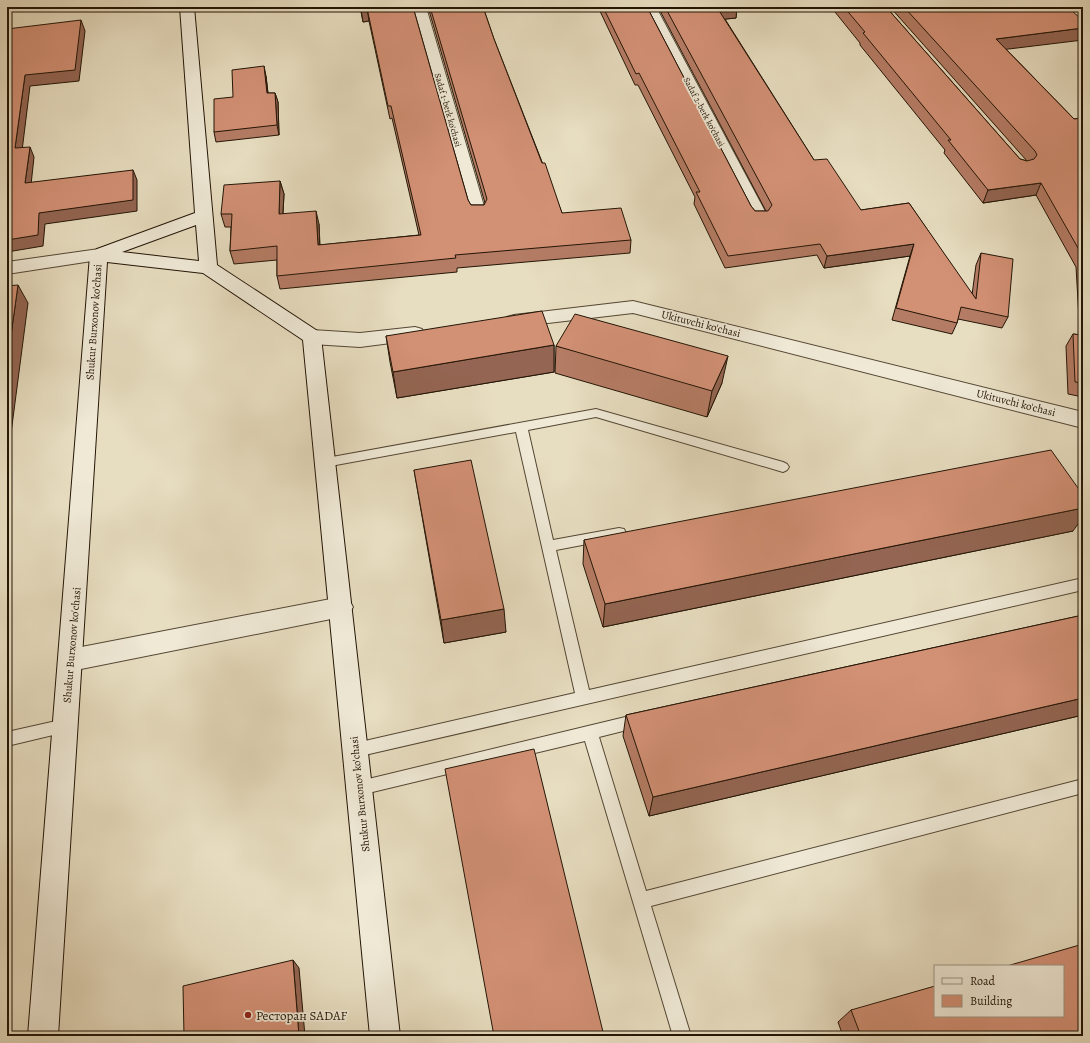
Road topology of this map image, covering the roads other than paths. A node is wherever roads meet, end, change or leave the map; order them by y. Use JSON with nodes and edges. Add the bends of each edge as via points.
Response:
{"nodes":[{"id":1,"x":187,"y":7,"type":"edge"},
{"id":2,"x":419,"y":7,"type":"edge"},
{"id":3,"x":649,"y":7,"type":"edge"},
{"id":4,"x":478,"y":213,"type":"edge"},
{"id":5,"x":203,"y":216,"type":"junction"},
{"id":6,"x":759,"y":217,"type":"edge"},
{"id":7,"x":99,"y":255,"type":"junction"},
{"id":8,"x":7,"y":268,"type":"edge"},
{"id":9,"x":208,"y":268,"type":"junction"},
{"id":10,"x":500,"y":323,"type":"edge"},
{"id":11,"x":430,"y":332,"type":"edge"},
{"id":12,"x":312,"y":337,"type":"junction"},
{"id":13,"x":1083,"y":420,"type":"edge"},
{"id":14,"x":521,"y":426,"type":"junction"},
{"id":15,"x":325,"y":462,"type":"junction"},
{"id":16,"x":783,"y":467,"type":"dead end"},
{"id":17,"x":635,"y":530,"type":"edge"},
{"id":18,"x":548,"y":546,"type":"junction"},
{"id":19,"x":1083,"y":584,"type":"edge"},
{"id":20,"x":341,"y":607,"type":"junction"},
{"id":21,"x":72,"y":660,"type":"junction"},
{"id":22,"x":583,"y":698,"type":"junction"},
{"id":23,"x":659,"y":716,"type":"edge"},
{"id":24,"x":65,"y":726,"type":"junction"},
{"id":25,"x":590,"y":733,"type":"junction"},
{"id":26,"x":7,"y":739,"type":"edge"},
{"id":27,"x":356,"y":750,"type":"junction"},
{"id":28,"x":1083,"y":786,"type":"edge"},
{"id":29,"x":360,"y":788,"type":"junction"},
{"id":30,"x":640,"y":901,"type":"junction"},
{"id":31,"x":43,"y":1036,"type":"edge"},
{"id":32,"x":385,"y":1036,"type":"edge"},
{"id":33,"x":682,"y":1036,"type":"edge"}],
"edges":[{"from":1,"to":5,"type":"street"},
{"from":2,"to":4,"type":"street","name":"Sadaf 1-berk ko'chasi"},
{"from":3,"to":6,"type":"street","name":"Sadaf 2-berk ko'chasi"},
{"from":5,"to":7,"type":"street"},
{"from":5,"to":9,"type":"street"},
{"from":7,"to":8,"type":"street"},
{"from":7,"to":9,"type":"street"},
{"from":7,"to":21,"type":"street","name":"Shukur Burxonov ko'chasi"},
{"from":9,"to":12,"type":"street"},
{"from":10,"to":13,"type":"street","name":"Ukituvchi ko'chasi","via":[[633,307]]},
{"from":11,"to":12,"type":"street","via":[[360,340]]},
{"from":12,"to":15,"type":"street","name":"Shukur Burxonov ko'chasi"},
{"from":14,"to":15,"type":"lane"},
{"from":14,"to":16,"type":"lane","via":[[596,413]]},
{"from":14,"to":18,"type":"lane"},
{"from":15,"to":20,"type":"street","name":"Shukur Burxonov ko'chasi"},
{"from":17,"to":18,"type":"lane"},
{"from":18,"to":22,"type":"lane"},
{"from":19,"to":22,"type":"lane"},
{"from":20,"to":21,"type":"street"},
{"from":20,"to":27,"type":"street","name":"Shukur Burxonov ko'chasi"},
{"from":21,"to":24,"type":"street","name":"Shukur Burxonov ko'chasi"},
{"from":22,"to":27,"type":"lane"},
{"from":23,"to":25,"type":"lane"},
{"from":24,"to":26,"type":"lane"},
{"from":24,"to":31,"type":"street","name":"Shukur Burxonov ko'chasi"},
{"from":25,"to":29,"type":"lane"},
{"from":25,"to":30,"type":"lane"},
{"from":27,"to":29,"type":"street","name":"Shukur Burxonov ko'chasi"},
{"from":28,"to":30,"type":"lane"},
{"from":29,"to":32,"type":"street","name":"Shukur Burxonov ko'chasi"},
{"from":30,"to":33,"type":"lane"}]}
